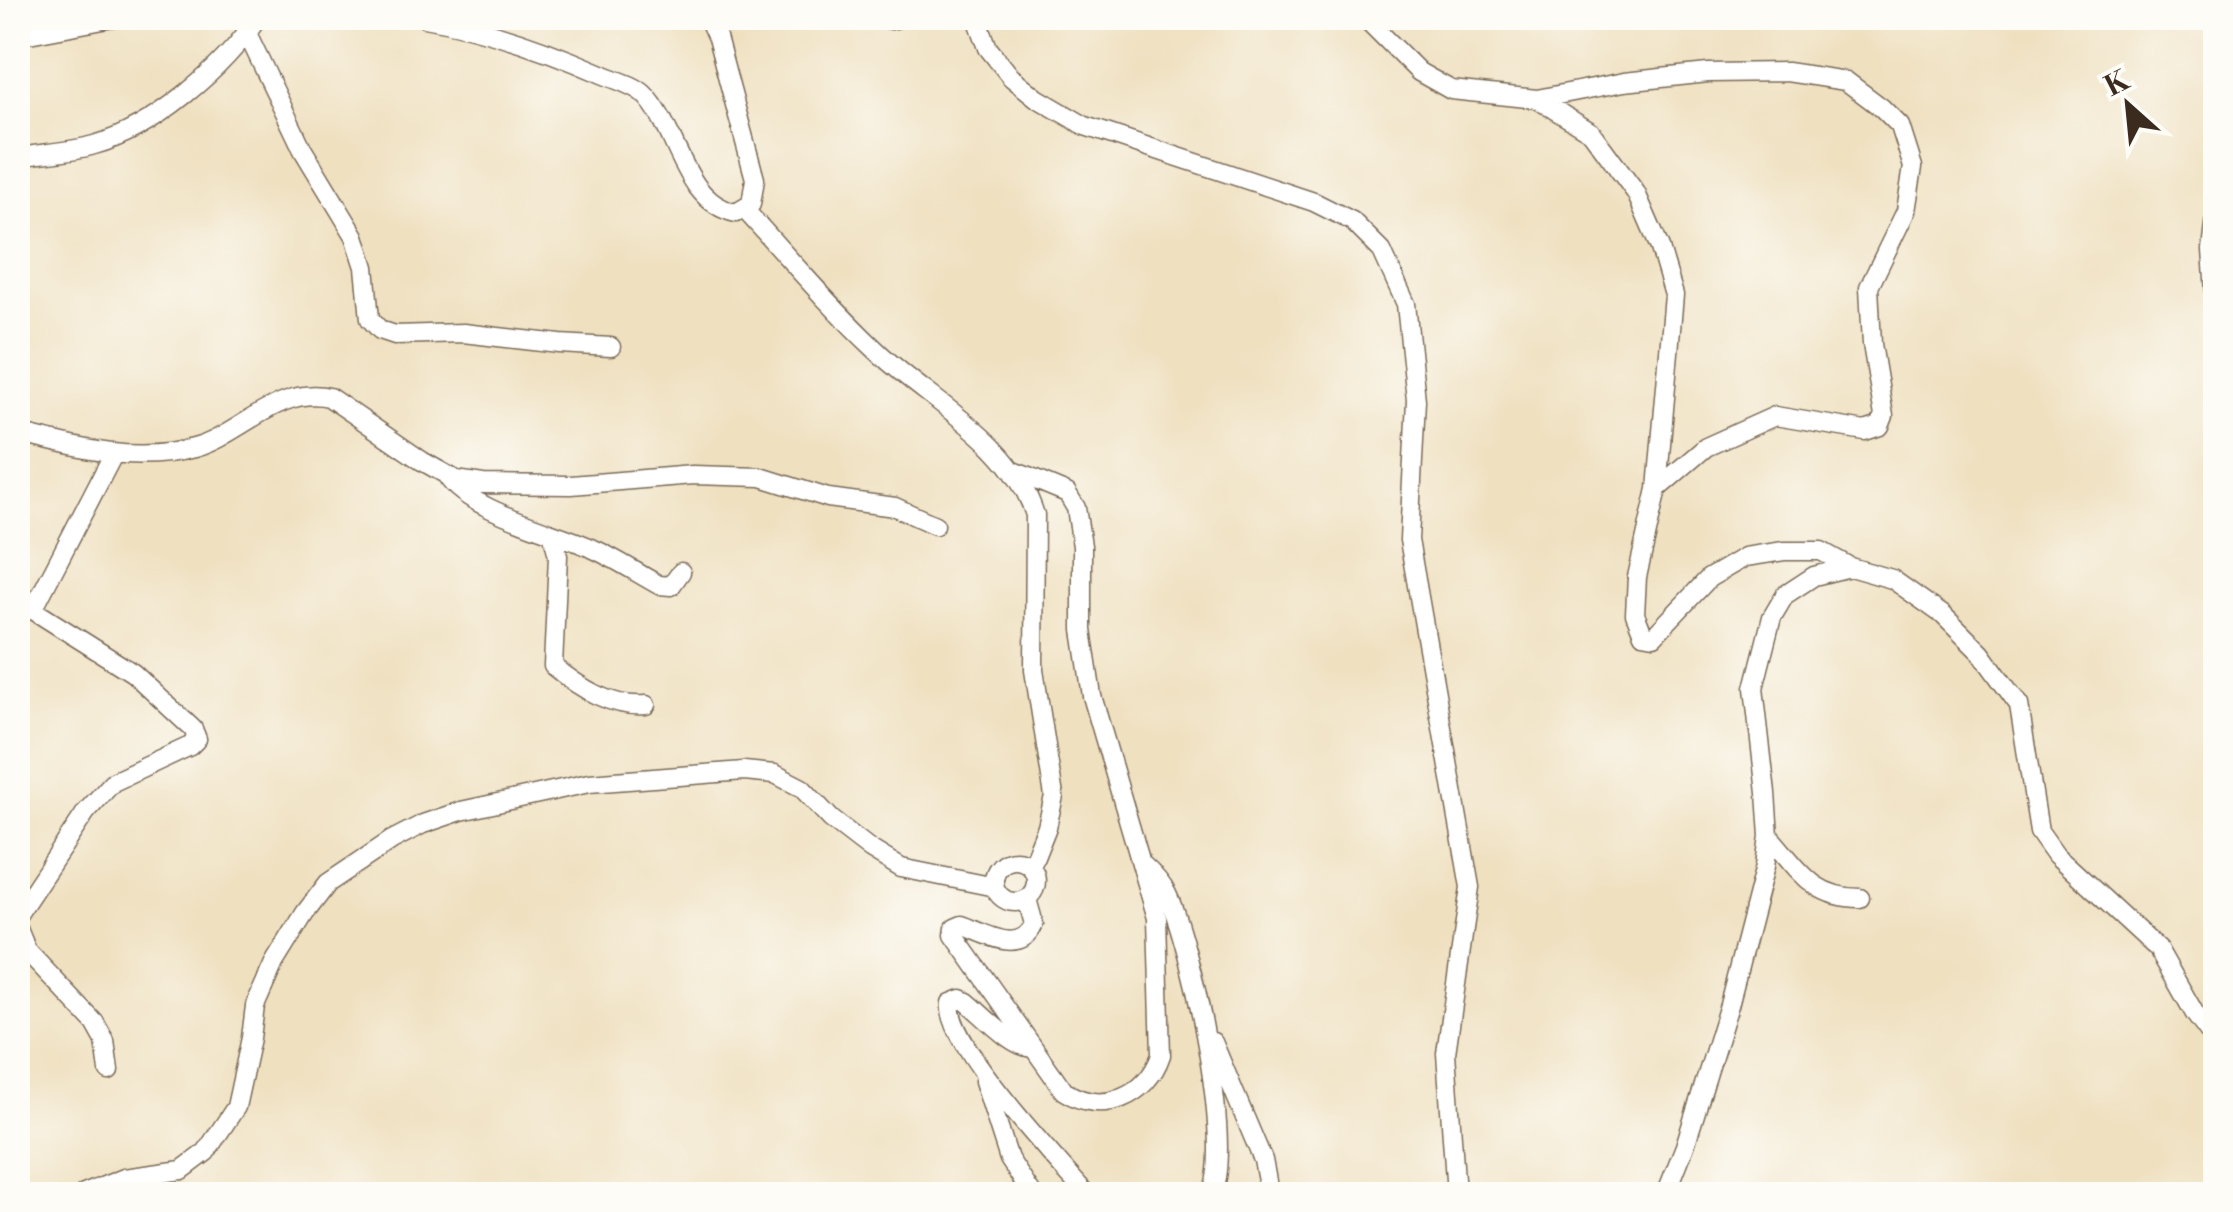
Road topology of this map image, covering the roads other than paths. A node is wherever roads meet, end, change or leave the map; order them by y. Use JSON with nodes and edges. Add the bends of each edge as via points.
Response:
{"nodes":[{"id":1,"x":114,"y":18,"type":"edge"},
{"id":2,"x":425,"y":18,"type":"edge"},
{"id":3,"x":708,"y":18,"type":"edge"},
{"id":4,"x":883,"y":18,"type":"edge"},
{"id":5,"x":899,"y":18,"type":"edge"},
{"id":6,"x":977,"y":18,"type":"edge"},
{"id":7,"x":1364,"y":18,"type":"edge"},
{"id":8,"x":252,"y":25,"type":"edge"},
{"id":9,"x":18,"y":36,"type":"edge"},
{"id":10,"x":1538,"y":99,"type":"junction"},
{"id":11,"x":18,"y":156,"type":"edge"},
{"id":12,"x":745,"y":210,"type":"junction"},
{"id":13,"x":2216,"y":217,"type":"edge"},
{"id":14,"x":2216,"y":307,"type":"edge"},
{"id":15,"x":610,"y":346,"type":"dead end"},
{"id":16,"x":18,"y":433,"type":"edge"},
{"id":17,"x":113,"y":455,"type":"junction"},
{"id":18,"x":1014,"y":471,"type":"junction"},
{"id":19,"x":447,"y":476,"type":"junction"},
{"id":20,"x":1658,"y":489,"type":"junction"},
{"id":21,"x":935,"y":524,"type":"dead end"},
{"id":22,"x":554,"y":536,"type":"junction"},
{"id":23,"x":1850,"y":566,"type":"junction"},
{"id":24,"x":681,"y":572,"type":"dead end"},
{"id":25,"x":25,"y":610,"type":"edge"},
{"id":26,"x":646,"y":705,"type":"dead end"},
{"id":27,"x":1769,"y":836,"type":"junction"},
{"id":28,"x":1142,"y":865,"type":"junction"},
{"id":29,"x":1031,"y":867,"type":"junction"},
{"id":30,"x":994,"y":887,"type":"junction"},
{"id":31,"x":1860,"y":898,"type":"dead end"},
{"id":32,"x":1027,"y":899,"type":"junction"},
{"id":33,"x":18,"y":914,"type":"edge"},
{"id":34,"x":18,"y":929,"type":"edge"},
{"id":35,"x":1203,"y":1019,"type":"junction"},
{"id":36,"x":2216,"y":1042,"type":"edge"},
{"id":37,"x":1033,"y":1048,"type":"junction"},
{"id":38,"x":980,"y":1067,"type":"junction"},
{"id":39,"x":109,"y":1071,"type":"dead end"},
{"id":40,"x":84,"y":1194,"type":"edge"},
{"id":41,"x":1032,"y":1194,"type":"edge"},
{"id":42,"x":1086,"y":1194,"type":"edge"},
{"id":43,"x":1210,"y":1194,"type":"edge"},
{"id":44,"x":1262,"y":1194,"type":"edge"},
{"id":45,"x":1456,"y":1194,"type":"edge"},
{"id":46,"x":1666,"y":1194,"type":"edge"}],
"edges":[{"from":1,"to":9,"type":"street"},
{"from":2,"to":12,"type":"street","via":[[525,44],[640,91],[703,193],[727,211]]},
{"from":3,"to":12,"type":"street","via":[[755,179]]},
{"from":4,"to":5,"type":"street"},
{"from":6,"to":45,"type":"street","via":[[988,48],[1011,77],[1085,126],[1314,202],[1352,221],[1382,252],[1406,304],[1416,400],[1409,540],[1470,887],[1446,1053]]},
{"from":7,"to":10,"type":"street","via":[[1419,72],[1451,90]]},
{"from":8,"to":11,"type":"street","via":[[183,94],[134,128],[94,145]]},
{"from":8,"to":15,"type":"street","via":[[304,150],[355,236],[370,319],[380,330]]},
{"from":10,"to":20,"type":"street","via":[[1591,132],[1636,193],[1660,248],[1674,295]]},
{"from":10,"to":20,"type":"street","via":[[1708,73],[1787,72],[1846,81],[1900,126],[1913,167],[1906,210],[1869,287],[1880,426],[1866,431],[1775,416],[1706,447]]},
{"from":12,"to":18,"type":"street","via":[[878,353]]},
{"from":13,"to":14,"type":"street"},
{"from":16,"to":17,"type":"street"},
{"from":17,"to":19,"type":"street","via":[[198,447],[279,404],[315,394]]},
{"from":17,"to":25,"type":"street"},
{"from":18,"to":28,"type":"street","via":[[1066,494],[1076,508],[1092,696]]},
{"from":18,"to":29,"type":"street","via":[[1035,515],[1034,670],[1054,796]]},
{"from":19,"to":21,"type":"street","via":[[483,484],[571,485],[746,476],[828,498],[895,506]]},
{"from":19,"to":22,"type":"street","via":[[464,495]]},
{"from":20,"to":23,"type":"street","via":[[1637,576],[1635,614],[1644,634],[1654,636],[1708,578],[1746,557],[1821,551]]},
{"from":22,"to":24,"type":"street","via":[[595,549],[659,586],[671,586]]},
{"from":22,"to":26,"type":"street","via":[[553,666],[603,698],[625,707]]},
{"from":23,"to":27,"type":"street","via":[[1814,576],[1785,595],[1772,617],[1754,688]]},
{"from":23,"to":36,"type":"street","via":[[1892,579],[1981,653],[2019,705],[2039,831],[2158,950]]},
{"from":25,"to":33,"type":"street","via":[[134,673],[197,739],[113,782]]},
{"from":27,"to":31,"type":"street","via":[[1818,890]]},
{"from":27,"to":46,"type":"street","via":[[1729,1005]]},
{"from":28,"to":35,"type":"street","via":[[1172,906]]},
{"from":28,"to":37,"type":"street","via":[[1160,967],[1161,1055],[1155,1073],[1120,1100],[1078,1100]]},
{"from":29,"to":30,"type":"street","via":[[1005,862]]},
{"from":29,"to":32,"type":"street","via":[[1036,884]]},
{"from":30,"to":32,"type":"street","via":[[1005,900]]},
{"from":30,"to":40,"type":"street","via":[[901,868],[831,819],[802,788],[760,772],[589,783],[424,824],[328,883],[304,913],[254,1006],[236,1107],[206,1152],[182,1170],[124,1178]]},
{"from":32,"to":37,"type":"street","via":[[1034,924],[1023,937],[990,938],[962,925],[954,932]]},
{"from":34,"to":39,"type":"street","via":[[26,951],[95,1023]]},
{"from":35,"to":43,"type":"street","via":[[1217,1144]]},
{"from":35,"to":44,"type":"street","via":[[1263,1160]]},
{"from":37,"to":38,"type":"street","via":[[956,1000],[951,1016]]},
{"from":38,"to":41,"type":"street","via":[[1009,1159]]},
{"from":38,"to":42,"type":"street"}]}
